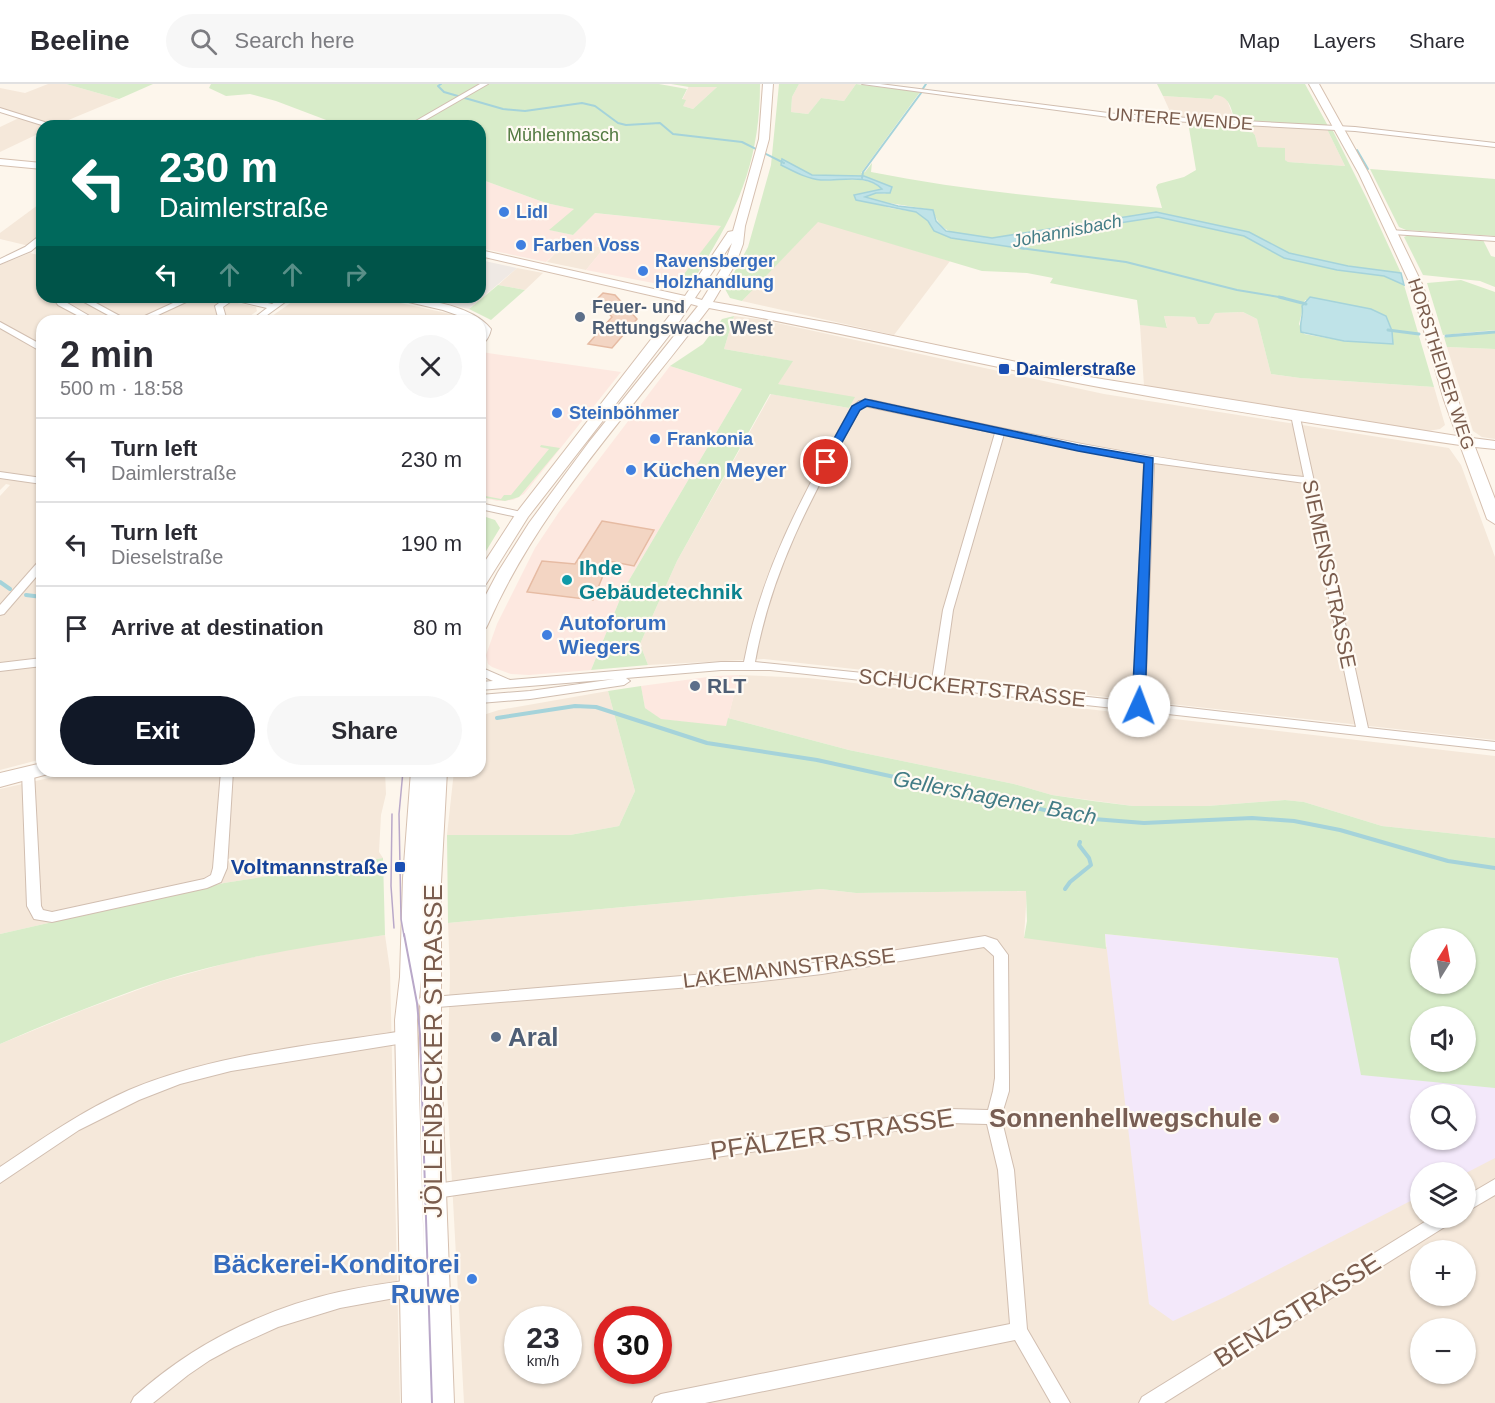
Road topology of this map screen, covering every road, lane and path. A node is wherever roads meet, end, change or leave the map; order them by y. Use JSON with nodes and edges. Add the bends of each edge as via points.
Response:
{"nodes":[{"id":1,"x":485,"y":84,"type":"edge"},
{"id":2,"x":768,"y":84,"type":"edge"},
{"id":3,"x":865,"y":84,"type":"edge"},
{"id":4,"x":1314,"y":84,"type":"edge"},
{"id":5,"x":0,"y":110,"type":"edge"},
{"id":6,"x":421,"y":120,"type":"edge"},
{"id":7,"x":36,"y":121,"type":"edge"},
{"id":8,"x":1340,"y":128,"type":"junction"},
{"id":9,"x":1495,"y":145,"type":"edge"},
{"id":10,"x":0,"y":162,"type":"edge"},
{"id":11,"x":36,"y":165,"type":"edge"},
{"id":12,"x":739,"y":226,"type":"junction"},
{"id":13,"x":1393,"y":232,"type":"junction"},
{"id":14,"x":1495,"y":238,"type":"edge"},
{"id":15,"x":36,"y":243,"type":"edge"},
{"id":16,"x":28,"y":249,"type":"junction"},
{"id":17,"x":36,"y":251,"type":"edge"},
{"id":18,"x":486,"y":254,"type":"edge"},
{"id":19,"x":0,"y":262,"type":"edge"},
{"id":20,"x":597,"y":278,"type":"junction"},
{"id":21,"x":653,"y":293,"type":"junction"},
{"id":22,"x":691,"y":298,"type":"junction"},
{"id":23,"x":707,"y":301,"type":"junction"},
{"id":24,"x":61,"y":303,"type":"edge"},
{"id":25,"x":90,"y":303,"type":"edge"},
{"id":26,"x":179,"y":303,"type":"edge"},
{"id":27,"x":257,"y":303,"type":"edge"},
{"id":28,"x":280,"y":303,"type":"edge"},
{"id":29,"x":419,"y":303,"type":"edge"},
{"id":30,"x":274,"y":307,"type":"junction"},
{"id":31,"x":735,"y":310,"type":"junction"},
{"id":32,"x":83,"y":315,"type":"edge"},
{"id":33,"x":114,"y":315,"type":"edge"},
{"id":34,"x":152,"y":315,"type":"edge"},
{"id":35,"x":263,"y":315,"type":"edge"},
{"id":36,"x":469,"y":315,"type":"edge"},
{"id":37,"x":677,"y":316,"type":"junction"},
{"id":38,"x":694,"y":319,"type":"junction"},
{"id":39,"x":0,"y":325,"type":"edge"},
{"id":40,"x":836,"y":328,"type":"junction"},
{"id":41,"x":36,"y":346,"type":"edge"},
{"id":42,"x":1296,"y":415,"type":"junction"},
{"id":43,"x":1000,"y":431,"type":"junction"},
{"id":44,"x":1465,"y":441,"type":"junction"},
{"id":45,"x":1495,"y":445,"type":"edge"},
{"id":46,"x":1149,"y":460,"type":"junction"},
{"id":47,"x":0,"y":475,"type":"edge"},
{"id":48,"x":36,"y":480,"type":"edge"},
{"id":49,"x":1308,"y":480,"type":"junction"},
{"id":50,"x":1489,"y":492,"type":"edge"},
{"id":51,"x":486,"y":507,"type":"edge"},
{"id":52,"x":522,"y":515,"type":"junction"},
{"id":53,"x":540,"y":519,"type":"junction"},
{"id":54,"x":1495,"y":519,"type":"edge"},
{"id":55,"x":36,"y":571,"type":"edge"},
{"id":56,"x":486,"y":572,"type":"edge"},
{"id":57,"x":0,"y":612,"type":"edge"},
{"id":58,"x":486,"y":612,"type":"edge"},
{"id":59,"x":36,"y":663,"type":"edge"},
{"id":60,"x":749,"y":665,"type":"junction"},
{"id":61,"x":0,"y":667,"type":"edge"},
{"id":62,"x":663,"y":672,"type":"junction"},
{"id":63,"x":486,"y":674,"type":"edge"},
{"id":64,"x":513,"y":683,"type":"junction"},
{"id":65,"x":937,"y":684,"type":"junction"},
{"id":66,"x":486,"y":685,"type":"edge"},
{"id":67,"x":530,"y":695,"type":"junction"},
{"id":68,"x":486,"y":699,"type":"edge"},
{"id":69,"x":486,"y":706,"type":"edge"},
{"id":70,"x":1139,"y":706,"type":"junction"},
{"id":71,"x":1363,"y":732,"type":"junction"},
{"id":72,"x":1495,"y":746,"type":"edge"},
{"id":73,"x":35,"y":771,"type":"edge"},
{"id":74,"x":227,"y":777,"type":"edge"},
{"id":75,"x":420,"y":777,"type":"edge"},
{"id":76,"x":438,"y":777,"type":"edge"},
{"id":77,"x":0,"y":780,"type":"edge"},
{"id":78,"x":432,"y":1002,"type":"junction"},
{"id":79,"x":407,"y":1004,"type":"junction"},
{"id":80,"x":430,"y":1032,"type":"junction"},
{"id":81,"x":406,"y":1036,"type":"junction"},
{"id":82,"x":993,"y":1117,"type":"junction"},
{"id":83,"x":0,"y":1176,"type":"edge"},
{"id":84,"x":1495,"y":1186,"type":"edge"},
{"id":85,"x":422,"y":1193,"type":"junction"},
{"id":86,"x":1476,"y":1198,"type":"edge"},
{"id":87,"x":1429,"y":1228,"type":"edge"},
{"id":88,"x":436,"y":1284,"type":"junction"},
{"id":89,"x":412,"y":1288,"type":"junction"},
{"id":90,"x":1019,"y":1331,"type":"junction"},
{"id":91,"x":140,"y":1403,"type":"edge"},
{"id":92,"x":415,"y":1403,"type":"edge"},
{"id":93,"x":441,"y":1403,"type":"edge"},
{"id":94,"x":661,"y":1403,"type":"edge"},
{"id":95,"x":1061,"y":1403,"type":"edge"},
{"id":96,"x":1148,"y":1403,"type":"edge"}],
"edges":[{"from":1,"to":6,"type":"street"},
{"from":2,"to":12,"type":"main road","via":[[763,141]]},
{"from":3,"to":8,"type":"street","name":"UNTERE WENDE","via":[[1116,116]]},
{"from":4,"to":8,"type":"main road","name":"HORSTHEIDER WEG"},
{"from":5,"to":7,"type":"street"},
{"from":8,"to":9,"type":"street","name":"UNTERE WENDE"},
{"from":8,"to":13,"type":"main road","name":"HORSTHEIDER WEG"},
{"from":10,"to":11,"type":"main road"},
{"from":12,"to":22,"type":"main road"},
{"from":12,"to":23,"type":"main road","via":[[733,255]]},
{"from":13,"to":14,"type":"street"},
{"from":13,"to":44,"type":"main road","name":"HORSTHEIDER WEG","via":[[1415,280]]},
{"from":15,"to":16,"type":"street"},
{"from":16,"to":17,"type":"street"},
{"from":16,"to":19,"type":"street"},
{"from":18,"to":20,"type":"main road"},
{"from":20,"to":21,"type":"main road"},
{"from":20,"to":22,"type":"main road","via":[[621,280]]},
{"from":21,"to":22,"type":"main road"},
{"from":21,"to":37,"type":"main road","via":[[670,303]]},
{"from":22,"to":23,"type":"main road"},
{"from":22,"to":37,"type":"main road"},
{"from":23,"to":31,"type":"main road"},
{"from":23,"to":38,"type":"main road"},
{"from":23,"to":40,"type":"main road"},
{"from":24,"to":32,"type":"street"},
{"from":25,"to":33,"type":"street"},
{"from":26,"to":34,"type":"street"},
{"from":27,"to":30,"type":"street"},
{"from":28,"to":30,"type":"street"},
{"from":29,"to":36,"type":"street"},
{"from":30,"to":35,"type":"street"},
{"from":31,"to":38,"type":"main road","via":[[720,310]]},
{"from":31,"to":40,"type":"main road"},
{"from":37,"to":52,"type":"main road"},
{"from":38,"to":53,"type":"main road"},
{"from":39,"to":41,"type":"street"},
{"from":40,"to":42,"type":"main road","via":[[1083,380]]},
{"from":42,"to":44,"type":"main road"},
{"from":42,"to":49,"type":"street","name":"SIEMENSSTRASSE"},
{"from":43,"to":46,"type":"street"},
{"from":43,"to":60,"type":"street","via":[[871,402],[859,404],[778,555],[758,619]]},
{"from":43,"to":65,"type":"street","via":[[948,610]]},
{"from":44,"to":45,"type":"main road"},
{"from":44,"to":50,"type":"main road","name":"HORSTHEIDER WEG"},
{"from":46,"to":49,"type":"street","via":[[1217,472]]},
{"from":46,"to":70,"type":"street"},
{"from":47,"to":48,"type":"street"},
{"from":49,"to":71,"type":"street","name":"SIEMENSSTRASSE"},
{"from":50,"to":54,"type":"main road","name":"HORSTHEIDER WEG"},
{"from":51,"to":52,"type":"street"},
{"from":52,"to":53,"type":"main road"},
{"from":52,"to":56,"type":"main road"},
{"from":53,"to":58,"type":"main road","via":[[509,566]]},
{"from":55,"to":57,"type":"street"},
{"from":59,"to":61,"type":"street"},
{"from":60,"to":62,"type":"street","name":"SCHUCKERTSTRASSE"},
{"from":60,"to":65,"type":"street","name":"SCHUCKERTSTRASSE"},
{"from":62,"to":64,"type":"street","name":"SCHUCKERTSTRASSE"},
{"from":62,"to":67,"type":"street","name":"SCHUCKERTSTRASSE"},
{"from":63,"to":64,"type":"street","name":"SCHUCKERTSTRASSE"},
{"from":64,"to":66,"type":"street","name":"SCHUCKERTSTRASSE"},
{"from":65,"to":70,"type":"street","name":"SCHUCKERTSTRASSE"},
{"from":67,"to":68,"type":"street","name":"SCHUCKERTSTRASSE"},
{"from":67,"to":69,"type":"street","name":"SCHUCKERTSTRASSE"},
{"from":70,"to":71,"type":"street","name":"SCHUCKERTSTRASSE"},
{"from":71,"to":72,"type":"street","name":"SCHUCKERTSTRASSE"},
{"from":73,"to":74,"type":"street","via":[[34,906],[39,915],[52,917],[216,878]]},
{"from":73,"to":77,"type":"main road"},
{"from":75,"to":79,"type":"main road","name":"JÖLLENBECKER STRASSE"},
{"from":76,"to":78,"type":"main road","name":"JÖLLENBECKER STRASSE","via":[[431,882]]},
{"from":78,"to":79,"type":"street","name":"LAKEMANNSTRASSE"},
{"from":78,"to":80,"type":"main road","name":"JÖLLENBECKER STRASSE"},
{"from":78,"to":82,"type":"street","name":"LAKEMANNSTRASSE","via":[[765,975],[985,941],[1001,955],[1002,1078]]},
{"from":79,"to":81,"type":"main road","name":"JÖLLENBECKER STRASSE"},
{"from":80,"to":81,"type":"street"},
{"from":80,"to":85,"type":"main road","name":"JÖLLENBECKER STRASSE"},
{"from":81,"to":83,"type":"street","via":[[231,1065],[179,1078],[74,1125]]},
{"from":81,"to":85,"type":"main road","name":"JÖLLENBECKER STRASSE"},
{"from":82,"to":85,"type":"street","name":"PFÄLZER STRASSE","via":[[949,1116]]},
{"from":82,"to":90,"type":"street","via":[[1006,1170]]},
{"from":84,"to":86,"type":"street"},
{"from":85,"to":88,"type":"main road","name":"JÖLLENBECKER STRASSE"},
{"from":85,"to":89,"type":"main road","name":"JÖLLENBECKER STRASSE"},
{"from":87,"to":96,"type":"street","name":"BENZSTRASSE"},
{"from":88,"to":89,"type":"street"},
{"from":88,"to":93,"type":"main road","name":"JÖLLENBECKER STRASSE"},
{"from":89,"to":91,"type":"street","via":[[331,1302],[256,1326],[188,1364]]},
{"from":89,"to":92,"type":"main road","name":"JÖLLENBECKER STRASSE"},
{"from":90,"to":94,"type":"street"},
{"from":90,"to":95,"type":"street"}]}
